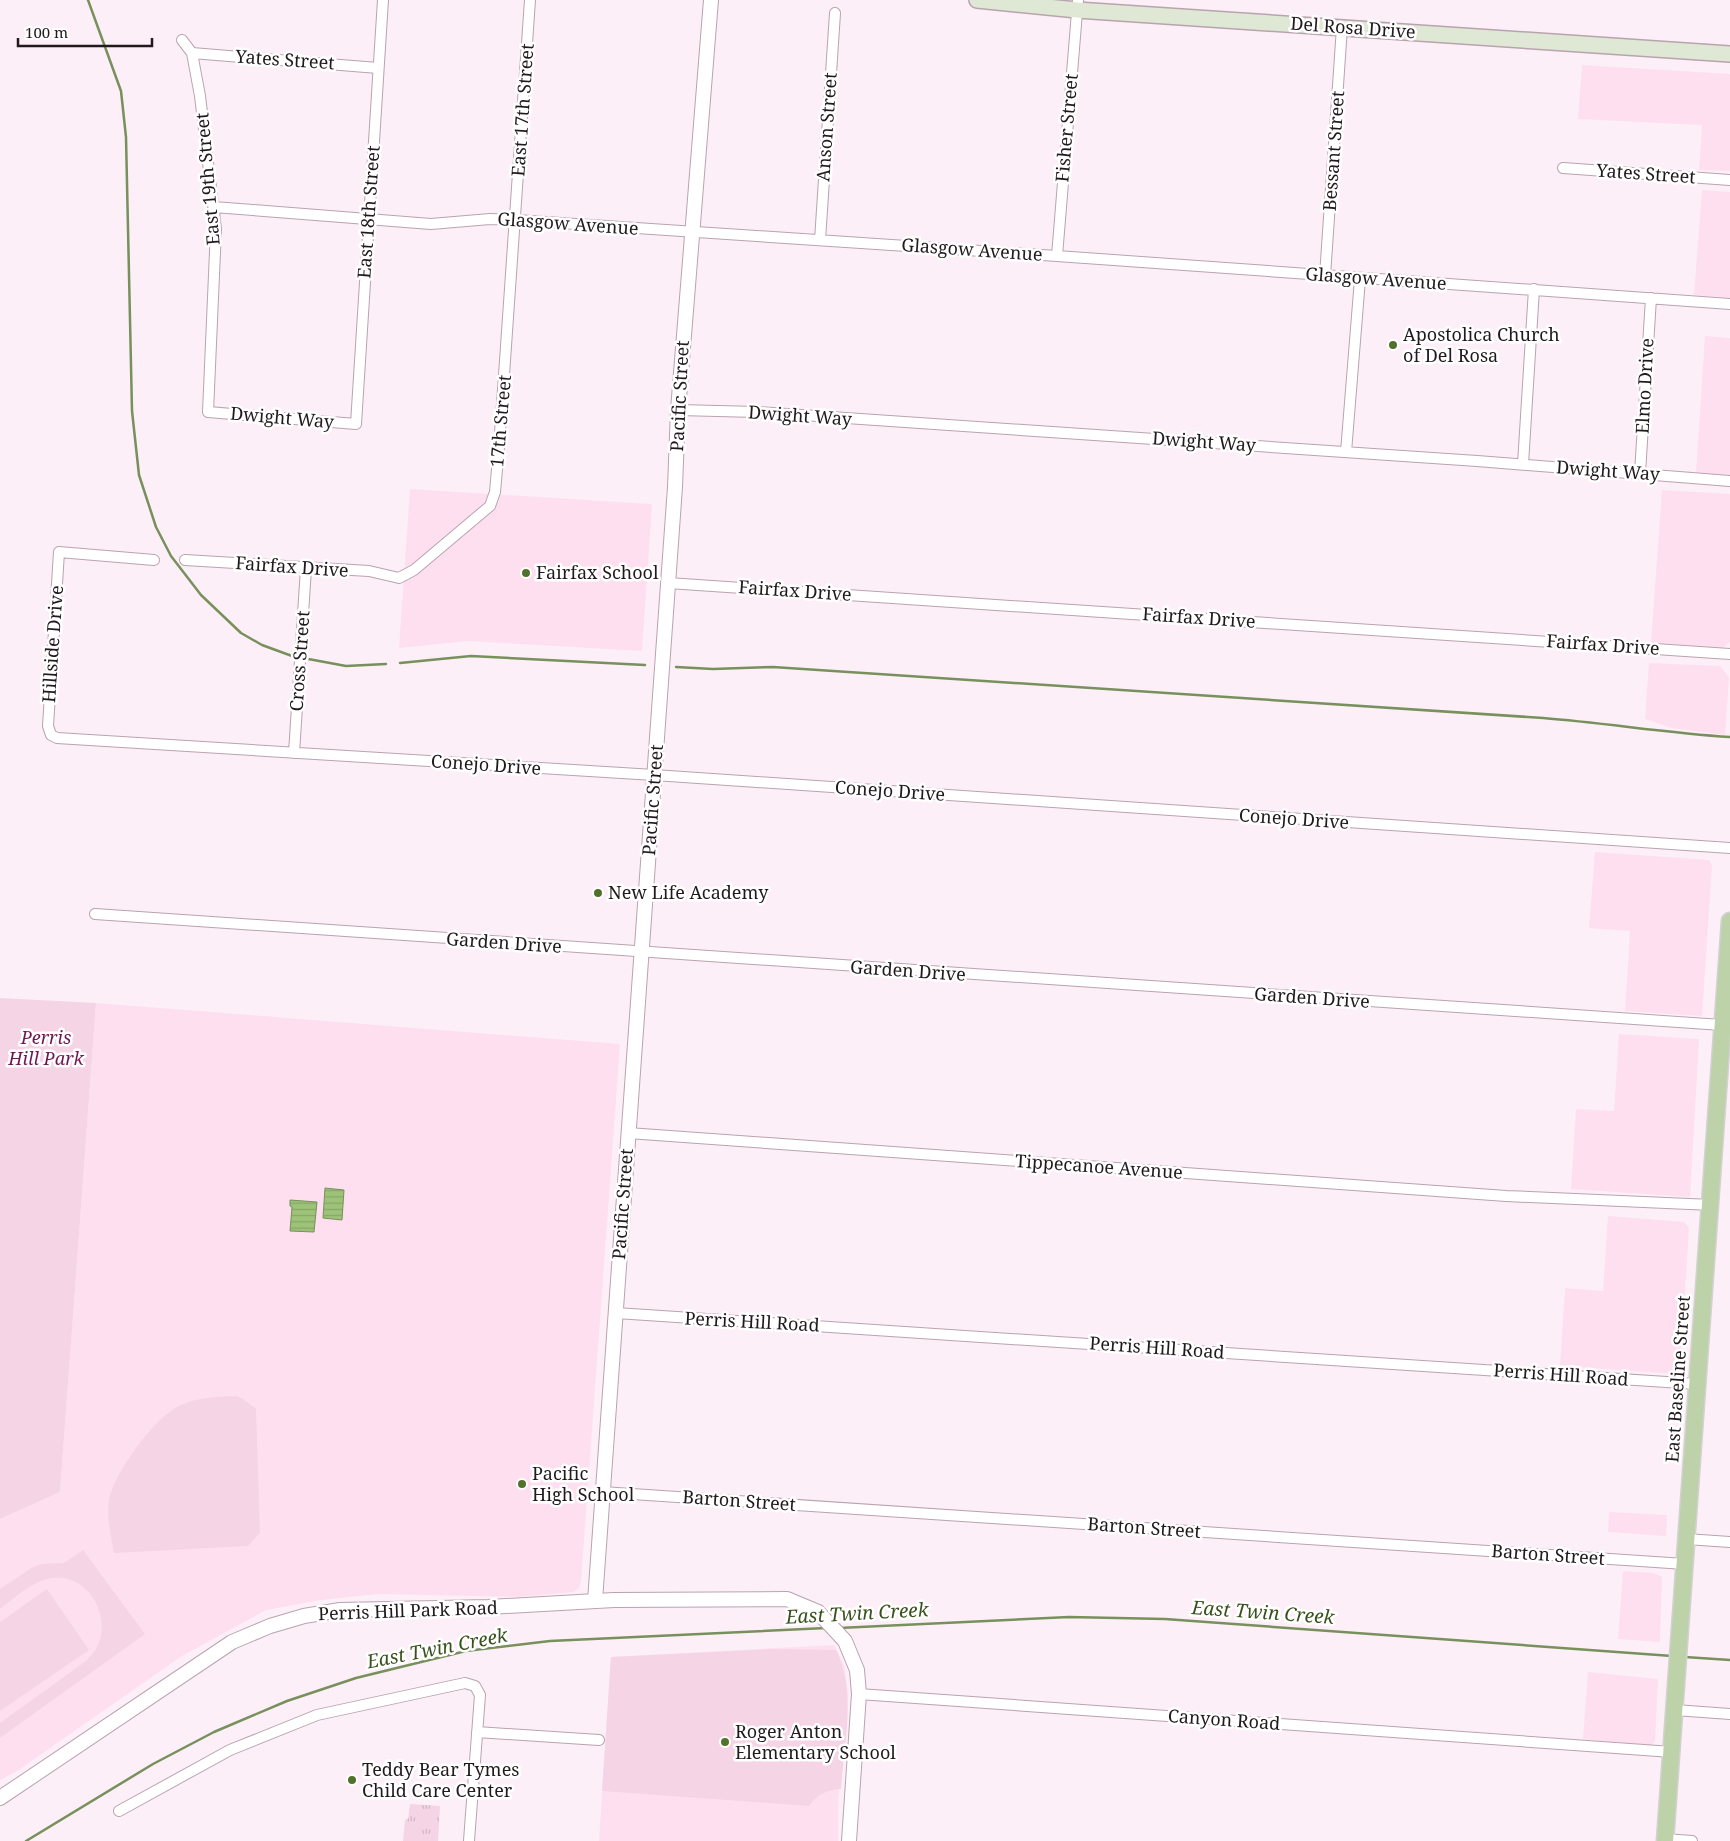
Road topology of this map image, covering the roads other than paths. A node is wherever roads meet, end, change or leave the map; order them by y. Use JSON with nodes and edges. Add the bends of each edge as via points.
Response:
{"nodes":[{"id":1,"x":383,"y":0,"type":"edge"},
{"id":2,"x":530,"y":0,"type":"edge"},
{"id":3,"x":711,"y":0,"type":"edge"},
{"id":4,"x":977,"y":0,"type":"edge"},
{"id":5,"x":1077,"y":5,"type":"edge"},
{"id":6,"x":835,"y":13,"type":"dead end"},
{"id":7,"x":1342,"y":27,"type":"junction"},
{"id":8,"x":182,"y":40,"type":"dead end"},
{"id":9,"x":192,"y":53,"type":"junction"},
{"id":10,"x":1730,"y":54,"type":"edge"},
{"id":11,"x":378,"y":68,"type":"junction"},
{"id":12,"x":1563,"y":168,"type":"dead end"},
{"id":13,"x":1730,"y":180,"type":"edge"},
{"id":14,"x":214,"y":207,"type":"junction"},
{"id":15,"x":369,"y":220,"type":"junction"},
{"id":16,"x":516,"y":220,"type":"junction"},
{"id":17,"x":694,"y":232,"type":"junction"},
{"id":18,"x":820,"y":240,"type":"junction"},
{"id":19,"x":1057,"y":256,"type":"junction"},
{"id":20,"x":1325,"y":276,"type":"junction"},
{"id":21,"x":1360,"y":278,"type":"junction"},
{"id":22,"x":1534,"y":289,"type":"junction"},
{"id":23,"x":1651,"y":298,"type":"junction"},
{"id":24,"x":1730,"y":304,"type":"edge"},
{"id":25,"x":678,"y":410,"type":"junction"},
{"id":26,"x":208,"y":412,"type":"joint"},
{"id":27,"x":356,"y":424,"type":"joint"},
{"id":28,"x":1346,"y":452,"type":"junction"},
{"id":29,"x":1522,"y":464,"type":"junction"},
{"id":30,"x":1640,"y":473,"type":"junction"},
{"id":31,"x":1730,"y":480,"type":"edge"},
{"id":32,"x":154,"y":560,"type":"dead end"},
{"id":33,"x":185,"y":560,"type":"dead end"},
{"id":34,"x":306,"y":568,"type":"junction"},
{"id":35,"x":399,"y":578,"type":"joint"},
{"id":36,"x":668,"y":583,"type":"junction"},
{"id":37,"x":1730,"y":654,"type":"edge"},
{"id":38,"x":50,"y":735,"type":"joint"},
{"id":39,"x":294,"y":753,"type":"junction"},
{"id":40,"x":654,"y":775,"type":"junction"},
{"id":41,"x":1730,"y":848,"type":"edge"},
{"id":42,"x":94,"y":914,"type":"dead end"},
{"id":43,"x":1730,"y":921,"type":"edge"},
{"id":44,"x":642,"y":953,"type":"junction"},
{"id":45,"x":1722,"y":1025,"type":"junction"},
{"id":46,"x":1724,"y":1098,"type":"edge"},
{"id":47,"x":628,"y":1133,"type":"junction"},
{"id":48,"x":1712,"y":1205,"type":"junction"},
{"id":49,"x":616,"y":1313,"type":"junction"},
{"id":50,"x":1697,"y":1384,"type":"junction"},
{"id":51,"x":602,"y":1492,"type":"junction"},
{"id":52,"x":1686,"y":1539,"type":"junction"},
{"id":53,"x":1730,"y":1542,"type":"edge"},
{"id":54,"x":1685,"y":1564,"type":"junction"},
{"id":55,"x":594,"y":1601,"type":"junction"},
{"id":56,"x":859,"y":1694,"type":"junction"},
{"id":57,"x":1675,"y":1710,"type":"junction"},
{"id":58,"x":1730,"y":1714,"type":"edge"},
{"id":59,"x":478,"y":1732,"type":"junction"},
{"id":60,"x":599,"y":1740,"type":"dead end"},
{"id":61,"x":1672,"y":1752,"type":"junction"},
{"id":62,"x":0,"y":1798,"type":"edge"},
{"id":63,"x":119,"y":1811,"type":"dead end"},
{"id":64,"x":1665,"y":1840,"type":"edge"},
{"id":65,"x":470,"y":1841,"type":"edge"},
{"id":66,"x":849,"y":1841,"type":"edge"},
{"id":67,"x":1692,"y":1841,"type":"edge"}],
"edges":[{"from":1,"to":11,"type":"street","name":"East 18th Street"},
{"from":2,"to":16,"type":"street","name":"East 17th Street"},
{"from":3,"to":17,"type":"street","name":"Pacific Street"},
{"from":4,"to":5,"type":"main road","name":"Del Rosa Drive"},
{"from":5,"to":7,"type":"main road","name":"Del Rosa Drive"},
{"from":5,"to":19,"type":"street","name":"Fisher Street"},
{"from":6,"to":18,"type":"street","name":"Anson Street"},
{"from":7,"to":10,"type":"main road","name":"Del Rosa Drive"},
{"from":7,"to":20,"type":"street","name":"Bessant Street"},
{"from":8,"to":9,"type":"street","name":"East 19th Street"},
{"from":9,"to":11,"type":"street","name":"Yates Street"},
{"from":9,"to":14,"type":"street","name":"East 19th Street"},
{"from":11,"to":15,"type":"street","name":"East 18th Street"},
{"from":12,"to":13,"type":"street","name":"Yates Street"},
{"from":14,"to":15,"type":"street","name":"Glasgow Avenue"},
{"from":14,"to":26,"type":"street","name":"East 19th Street","via":[[216,229]]},
{"from":15,"to":16,"type":"street","name":"Glasgow Avenue","via":[[431,224]]},
{"from":15,"to":27,"type":"street","name":"East 18th Street"},
{"from":16,"to":17,"type":"street","name":"Glasgow Avenue"},
{"from":16,"to":35,"type":"street","name":"17th Street","via":[[494,492],[490,506],[414,570]]},
{"from":17,"to":18,"type":"street","name":"Glasgow Avenue"},
{"from":17,"to":25,"type":"street","name":"Pacific Street"},
{"from":18,"to":19,"type":"street","name":"Glasgow Avenue"},
{"from":19,"to":20,"type":"street","name":"Glasgow Avenue"},
{"from":20,"to":21,"type":"street","name":"Glasgow Avenue"},
{"from":21,"to":22,"type":"street","name":"Glasgow Avenue"},
{"from":21,"to":28,"type":"street"},
{"from":22,"to":23,"type":"street","name":"Glasgow Avenue"},
{"from":22,"to":29,"type":"street"},
{"from":23,"to":24,"type":"street","name":"Glasgow Avenue"},
{"from":23,"to":30,"type":"street","name":"Elmo Drive"},
{"from":25,"to":28,"type":"street","name":"Dwight Way","via":[[767,413]]},
{"from":25,"to":36,"type":"street","name":"Pacific Street"},
{"from":26,"to":27,"type":"street","name":"Dwight Way"},
{"from":28,"to":29,"type":"street","name":"Dwight Way"},
{"from":29,"to":30,"type":"street","name":"Dwight Way"},
{"from":30,"to":31,"type":"street","name":"Dwight Way"},
{"from":32,"to":38,"type":"street","name":"Hillside Drive","via":[[59,552]]},
{"from":33,"to":34,"type":"street","name":"Fairfax Drive"},
{"from":34,"to":35,"type":"street","name":"Fairfax Drive","via":[[369,572]]},
{"from":34,"to":39,"type":"street","name":"Cross Street"},
{"from":36,"to":37,"type":"street","name":"Fairfax Drive"},
{"from":36,"to":40,"type":"street","name":"Pacific Street"},
{"from":38,"to":39,"type":"street","name":"Conejo Drive"},
{"from":39,"to":40,"type":"street","name":"Conejo Drive"},
{"from":40,"to":41,"type":"street","name":"Conejo Drive"},
{"from":40,"to":44,"type":"street","name":"Pacific Street"},
{"from":42,"to":44,"type":"street","name":"Garden Drive"},
{"from":43,"to":45,"type":"main road","name":"East Baseline Street"},
{"from":44,"to":45,"type":"street","name":"Garden Drive"},
{"from":44,"to":47,"type":"street","name":"Pacific Street"},
{"from":45,"to":46,"type":"main road","name":"East Baseline Street"},
{"from":46,"to":48,"type":"main road","name":"East Baseline Street"},
{"from":47,"to":48,"type":"street","name":"Tippecanoe Avenue","via":[[1496,1195]]},
{"from":47,"to":49,"type":"street","name":"Pacific Street"},
{"from":48,"to":50,"type":"main road","name":"East Baseline Street"},
{"from":49,"to":50,"type":"street","name":"Perris Hill Road"},
{"from":49,"to":51,"type":"street","name":"Pacific Street"},
{"from":50,"to":52,"type":"main road","name":"East Baseline Street"},
{"from":51,"to":54,"type":"street","name":"Barton Street"},
{"from":51,"to":55,"type":"street","name":"Pacific Street"},
{"from":52,"to":53,"type":"street"},
{"from":52,"to":54,"type":"main road","name":"East Baseline Street"},
{"from":54,"to":57,"type":"main road","name":"East Baseline Street"},
{"from":55,"to":56,"type":"street","name":"Perris Hill Park Road","via":[[787,1599],[814,1610],[847,1644],[857,1670]]},
{"from":55,"to":62,"type":"street","name":"Perris Hill Park Road","via":[[340,1610],[270,1626],[210,1654],[111,1725]]},
{"from":56,"to":61,"type":"street","name":"Canyon Road"},
{"from":56,"to":66,"type":"street"},
{"from":57,"to":58,"type":"street"},
{"from":57,"to":61,"type":"main road","name":"East Baseline Street"},
{"from":59,"to":60,"type":"street"},
{"from":59,"to":63,"type":"street","via":[[480,1695],[475,1686],[465,1683],[336,1710],[230,1750]]},
{"from":59,"to":65,"type":"street"},
{"from":61,"to":64,"type":"main road","name":"East Baseline Street"},
{"from":64,"to":67,"type":"street"}]}
